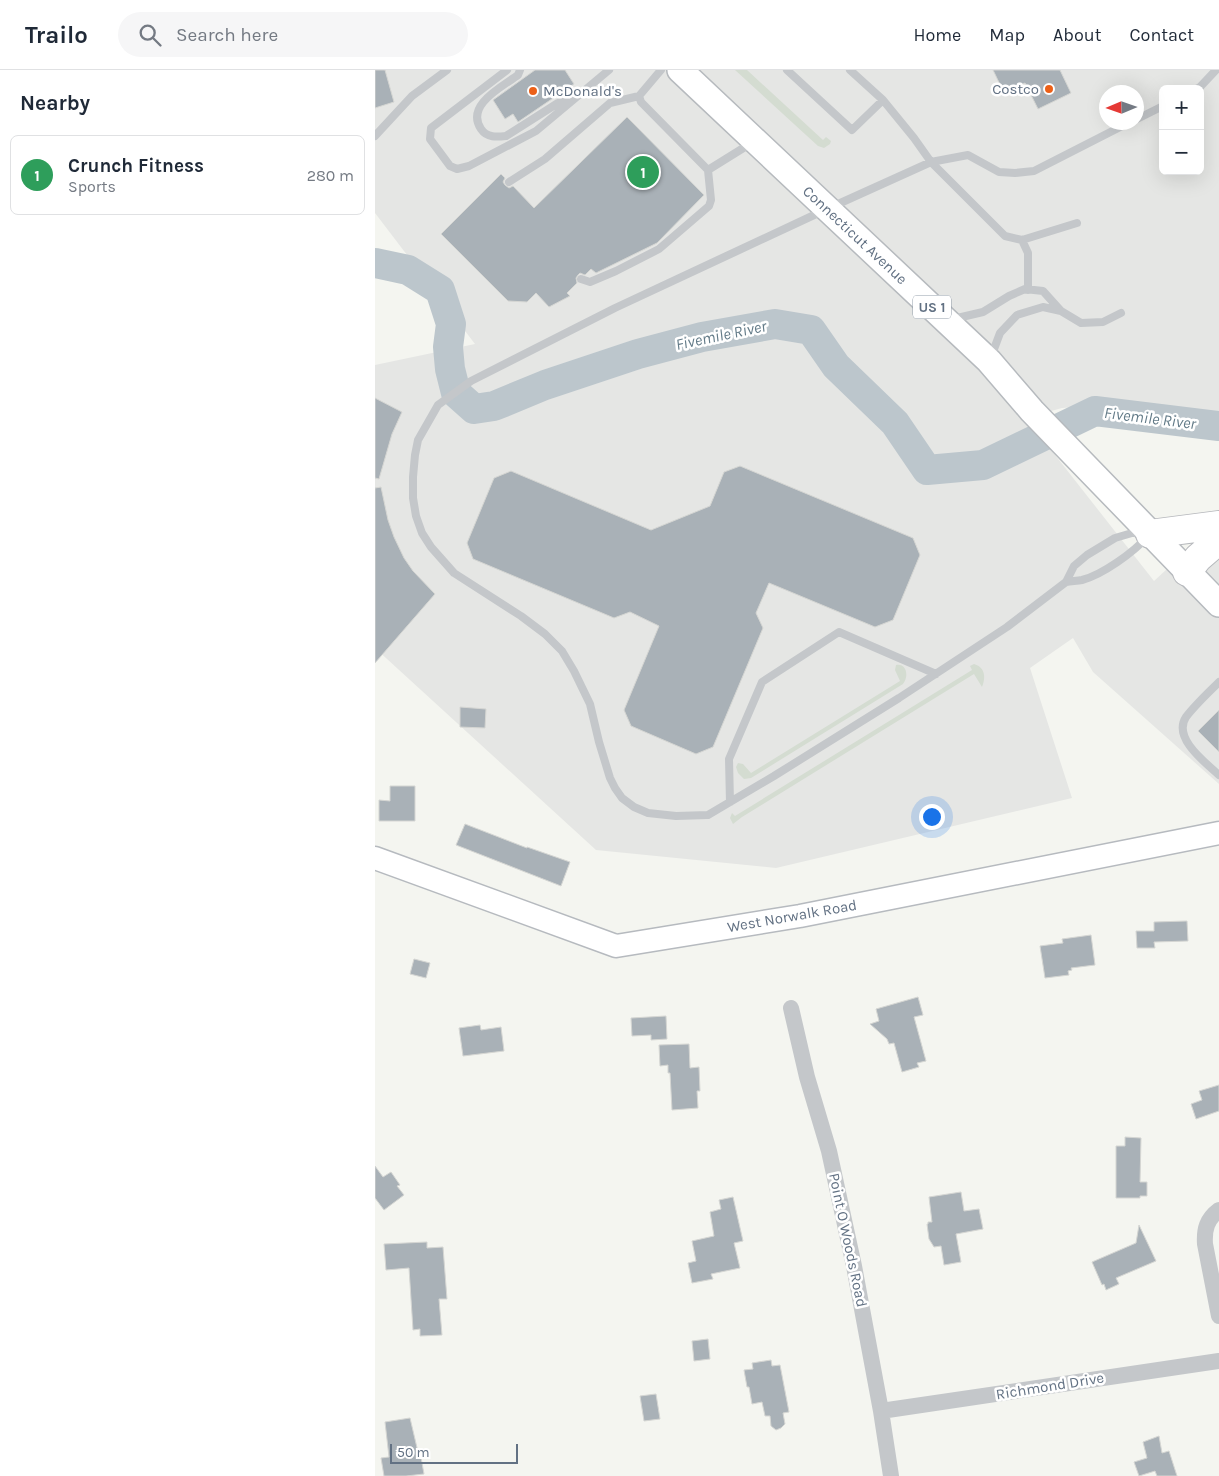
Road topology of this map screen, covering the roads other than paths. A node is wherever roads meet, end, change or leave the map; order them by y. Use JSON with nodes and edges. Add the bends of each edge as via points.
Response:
{"nodes":[{"id":1,"x":447,"y":70,"type":"edge"},
{"id":2,"x":507,"y":70,"type":"edge"},
{"id":3,"x":519,"y":70,"type":"edge"},
{"id":4,"x":609,"y":70,"type":"edge"},
{"id":5,"x":661,"y":70,"type":"edge"},
{"id":6,"x":680,"y":70,"type":"edge"},
{"id":7,"x":787,"y":70,"type":"edge"},
{"id":8,"x":849,"y":70,"type":"edge"},
{"id":9,"x":1216,"y":70,"type":"edge"},
{"id":10,"x":1202,"y":85,"type":"edge"},
{"id":11,"x":578,"y":96,"type":"junction"},
{"id":12,"x":639,"y":96,"type":"junction"},
{"id":13,"x":883,"y":100,"type":"junction"},
{"id":14,"x":1159,"y":108,"type":"edge"},
{"id":15,"x":1144,"y":116,"type":"edge"},
{"id":16,"x":1114,"y":130,"type":"edge"},
{"id":17,"x":375,"y":136,"type":"edge"},
{"id":18,"x":755,"y":141,"type":"junction"},
{"id":19,"x":931,"y":162,"type":"junction"},
{"id":20,"x":708,"y":170,"type":"junction"},
{"id":21,"x":509,"y":182,"type":"dead end"},
{"id":22,"x":827,"y":208,"type":"junction"},
{"id":23,"x":1077,"y":223,"type":"dead end"},
{"id":24,"x":1022,"y":240,"type":"junction"},
{"id":25,"x":581,"y":279,"type":"dead end"},
{"id":26,"x":1028,"y":290,"type":"junction"},
{"id":27,"x":1061,"y":311,"type":"junction"},
{"id":28,"x":1121,"y":313,"type":"dead end"},
{"id":29,"x":946,"y":321,"type":"junction"},
{"id":30,"x":989,"y":361,"type":"junction"},
{"id":31,"x":1219,"y":525,"type":"edge"},
{"id":32,"x":1150,"y":534,"type":"junction"},
{"id":33,"x":1219,"y":540,"type":"edge"},
{"id":34,"x":1187,"y":572,"type":"junction"},
{"id":35,"x":1066,"y":582,"type":"junction"},
{"id":36,"x":1219,"y":604,"type":"edge"},
{"id":37,"x":936,"y":674,"type":"junction"},
{"id":38,"x":1219,"y":682,"type":"edge"},
{"id":39,"x":1219,"y":775,"type":"edge"},
{"id":40,"x":730,"y":802,"type":"junction"},
{"id":41,"x":1219,"y":833,"type":"edge"},
{"id":42,"x":375,"y":858,"type":"edge"},
{"id":43,"x":791,"y":1008,"type":"dead end"},
{"id":44,"x":1219,"y":1210,"type":"edge"},
{"id":45,"x":1219,"y":1316,"type":"edge"},
{"id":46,"x":1219,"y":1361,"type":"edge"},
{"id":47,"x":881,"y":1412,"type":"junction"},
{"id":48,"x":891,"y":1476,"type":"edge"}],
"edges":[{"from":1,"to":17,"type":"lane","via":[[412,96]]},
{"from":2,"to":11,"type":"lane","via":[[431,128],[430,139],[450,166],[457,169],[469,166],[536,131]]},
{"from":3,"to":11,"type":"lane","via":[[518,75],[483,101],[478,109],[481,129],[487,135],[506,136],[558,103]]},
{"from":4,"to":11,"type":"lane"},
{"from":5,"to":12,"type":"lane"},
{"from":6,"to":18,"type":"main road","name":"Connecticut Avenue","number":"US 1"},
{"from":7,"to":13,"type":"lane","via":[[852,130]]},
{"from":8,"to":13,"type":"lane"},
{"from":9,"to":10,"type":"lane"},
{"from":12,"to":20,"type":"lane","via":[[641,102]]},
{"from":12,"to":21,"type":"lane","via":[[610,103],[545,159]]},
{"from":13,"to":19,"type":"lane"},
{"from":14,"to":15,"type":"lane"},
{"from":16,"to":19,"type":"lane","via":[[1034,171],[999,172],[968,155]]},
{"from":18,"to":20,"type":"lane"},
{"from":18,"to":22,"type":"main road","name":"Connecticut Avenue","number":"US 1"},
{"from":19,"to":22,"type":"lane"},
{"from":19,"to":24,"type":"lane","via":[[1005,236]]},
{"from":20,"to":25,"type":"lane","via":[[709,206],[659,249],[591,282]]},
{"from":22,"to":29,"type":"main road","name":"Connecticut Avenue","number":"US 1"},
{"from":22,"to":40,"type":"lane","via":[[615,308],[471,381],[438,405],[418,440],[413,498],[422,533],[454,573],[521,616],[562,651],[591,704],[610,778],[622,798],[647,813],[676,816],[708,815]]},
{"from":23,"to":24,"type":"lane"},
{"from":24,"to":26,"type":"lane","via":[[1028,253]]},
{"from":26,"to":27,"type":"lane","via":[[1043,291]]},
{"from":26,"to":29,"type":"lane","via":[[1009,296],[983,312]]},
{"from":27,"to":28,"type":"lane","via":[[1081,324],[1103,322]]},
{"from":27,"to":30,"type":"lane","via":[[1043,308],[1017,316],[1000,333]]},
{"from":29,"to":30,"type":"main road","name":"Connecticut Avenue","number":"US 1"},
{"from":30,"to":32,"type":"main road","name":"Connecticut Avenue","number":"US 1","via":[[1032,411]]},
{"from":31,"to":32,"type":"highway"},
{"from":32,"to":34,"type":"main road","number":"US 1"},
{"from":32,"to":35,"type":"lane","via":[[1139,546],[1098,574]]},
{"from":32,"to":35,"type":"lane","via":[[1132,532],[1115,538],[1074,566]]},
{"from":33,"to":34,"type":"highway"},
{"from":34,"to":36,"type":"main road","number":"US 1"},
{"from":35,"to":37,"type":"lane","via":[[1007,627]]},
{"from":37,"to":40,"type":"lane"},
{"from":37,"to":40,"type":"lane","via":[[839,632],[763,682],[729,759]]},
{"from":38,"to":39,"type":"lane","via":[[1185,719],[1183,731],[1188,744]]},
{"from":41,"to":42,"type":"main road","name":"West Norwalk Road","via":[[800,916],[616,946]]},
{"from":43,"to":47,"type":"street","name":"Point O Woods Road","via":[[831,1160]]},
{"from":44,"to":45,"type":"street","via":[[1207,1222],[1204,1232]]},
{"from":46,"to":47,"type":"street","name":"Richmond Drive"},
{"from":47,"to":48,"type":"street","name":"Point O Woods Road"}]}
